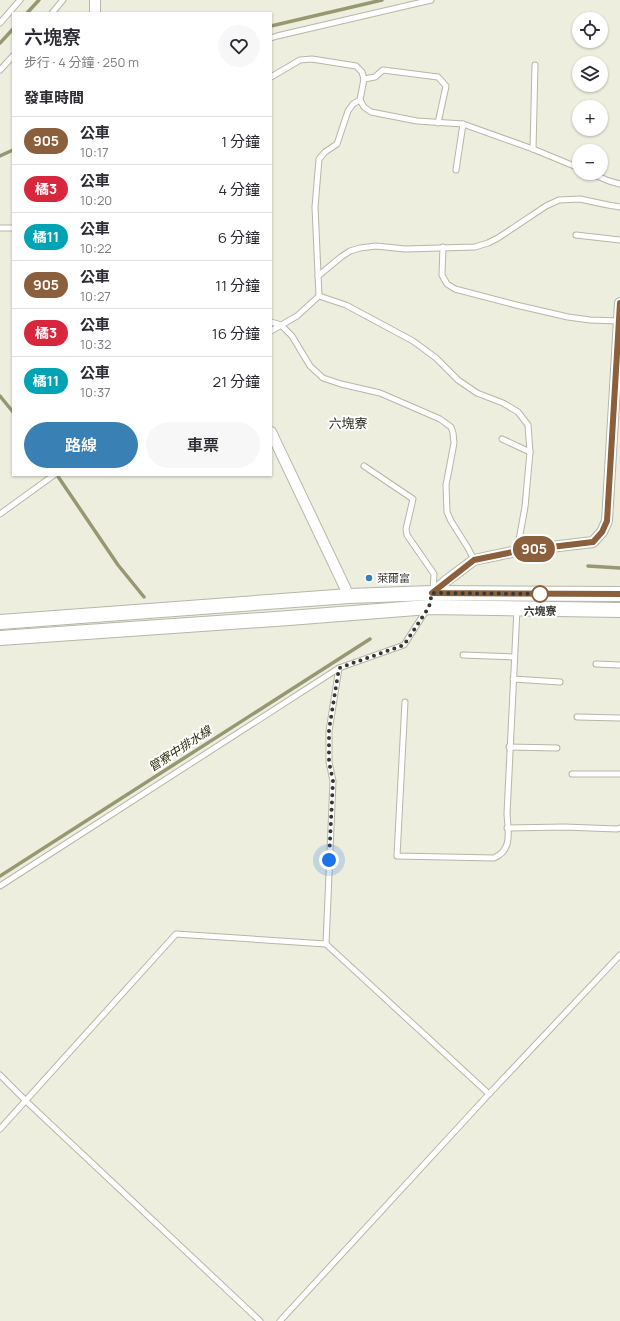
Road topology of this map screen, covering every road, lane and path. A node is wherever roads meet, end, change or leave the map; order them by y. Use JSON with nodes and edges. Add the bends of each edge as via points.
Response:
{"nodes":[{"id":1,"x":20,"y":0,"type":"edge"},
{"id":2,"x":63,"y":0,"type":"edge"},
{"id":3,"x":95,"y":0,"type":"edge"},
{"id":4,"x":431,"y":0,"type":"edge"},
{"id":5,"x":53,"y":12,"type":"edge"},
{"id":6,"x":95,"y":12,"type":"edge"},
{"id":7,"x":0,"y":23,"type":"edge"},
{"id":8,"x":272,"y":38,"type":"edge"},
{"id":9,"x":12,"y":57,"type":"edge"},
{"id":10,"x":535,"y":65,"type":"dead end"},
{"id":11,"x":0,"y":70,"type":"edge"},
{"id":12,"x":272,"y":76,"type":"edge"},
{"id":13,"x":364,"y":79,"type":"junction"},
{"id":14,"x":360,"y":100,"type":"junction"},
{"id":15,"x":438,"y":123,"type":"junction"},
{"id":16,"x":463,"y":124,"type":"junction"},
{"id":17,"x":533,"y":149,"type":"junction"},
{"id":18,"x":572,"y":165,"type":"edge"},
{"id":19,"x":456,"y":170,"type":"dead end"},
{"id":20,"x":607,"y":180,"type":"edge"},
{"id":21,"x":620,"y":184,"type":"edge"},
{"id":22,"x":620,"y":207,"type":"edge"},
{"id":23,"x":0,"y":228,"type":"edge"},
{"id":24,"x":12,"y":228,"type":"edge"},
{"id":25,"x":576,"y":235,"type":"dead end"},
{"id":26,"x":620,"y":240,"type":"edge"},
{"id":27,"x":443,"y":247,"type":"junction"},
{"id":28,"x":318,"y":276,"type":"junction"},
{"id":29,"x":319,"y":296,"type":"junction"},
{"id":30,"x":620,"y":303,"type":"edge"},
{"id":31,"x":619,"y":321,"type":"edge"},
{"id":32,"x":272,"y":322,"type":"edge"},
{"id":33,"x":281,"y":325,"type":"junction"},
{"id":34,"x":272,"y":330,"type":"edge"},
{"id":35,"x":617,"y":407,"type":"edge"},
{"id":36,"x":272,"y":434,"type":"edge"},
{"id":37,"x":502,"y":439,"type":"dead end"},
{"id":38,"x":530,"y":452,"type":"junction"},
{"id":39,"x":364,"y":466,"type":"dead end"},
{"id":40,"x":52,"y":476,"type":"edge"},
{"id":41,"x":0,"y":514,"type":"edge"},
{"id":42,"x":518,"y":551,"type":"junction"},
{"id":43,"x":474,"y":560,"type":"junction"},
{"id":44,"x":432,"y":593,"type":"junction"},
{"id":45,"x":620,"y":594,"type":"edge"},
{"id":46,"x":349,"y":596,"type":"junction"},
{"id":47,"x":429,"y":607,"type":"junction"},
{"id":48,"x":517,"y":608,"type":"junction"},
{"id":49,"x":620,"y":610,"type":"edge"},
{"id":50,"x":0,"y":622,"type":"edge"},
{"id":51,"x":0,"y":638,"type":"edge"},
{"id":52,"x":463,"y":655,"type":"dead end"},
{"id":53,"x":514,"y":657,"type":"junction"},
{"id":54,"x":596,"y":664,"type":"dead end"},
{"id":55,"x":620,"y":665,"type":"edge"},
{"id":56,"x":339,"y":668,"type":"junction"},
{"id":57,"x":513,"y":679,"type":"junction"},
{"id":58,"x":560,"y":682,"type":"dead end"},
{"id":59,"x":405,"y":702,"type":"dead end"},
{"id":60,"x":577,"y":717,"type":"dead end"},
{"id":61,"x":620,"y":718,"type":"edge"},
{"id":62,"x":509,"y":747,"type":"junction"},
{"id":63,"x":556,"y":748,"type":"dead end"},
{"id":64,"x":572,"y":774,"type":"dead end"},
{"id":65,"x":620,"y":774,"type":"edge"},
{"id":66,"x":508,"y":828,"type":"junction"},
{"id":67,"x":620,"y":828,"type":"edge"},
{"id":68,"x":0,"y":886,"type":"edge"},
{"id":69,"x":326,"y":944,"type":"junction"},
{"id":70,"x":620,"y":955,"type":"edge"},
{"id":71,"x":0,"y":1075,"type":"edge"},
{"id":72,"x":489,"y":1094,"type":"junction"},
{"id":73,"x":26,"y":1101,"type":"junction"},
{"id":74,"x":0,"y":1129,"type":"edge"},
{"id":75,"x":260,"y":1321,"type":"edge"},
{"id":76,"x":280,"y":1321,"type":"edge"}],
"edges":[{"from":1,"to":7,"type":"lane"},
{"from":2,"to":5,"type":"lane"},
{"from":3,"to":6,"type":"street"},
{"from":4,"to":8,"type":"lane"},
{"from":9,"to":11,"type":"lane"},
{"from":10,"to":17,"type":"lane"},
{"from":12,"to":13,"type":"lane","via":[[300,60],[312,59],[356,66]]},
{"from":13,"to":14,"type":"lane"},
{"from":13,"to":15,"type":"lane","via":[[375,77],[383,70],[438,77],[446,86]]},
{"from":14,"to":15,"type":"lane","via":[[364,107],[372,112]]},
{"from":14,"to":28,"type":"lane","via":[[348,111],[337,144],[319,159],[315,207]]},
{"from":15,"to":16,"type":"lane"},
{"from":16,"to":17,"type":"lane"},
{"from":16,"to":19,"type":"lane"},
{"from":17,"to":18,"type":"lane"},
{"from":20,"to":21,"type":"lane"},
{"from":22,"to":27,"type":"lane","via":[[580,199],[559,200],[488,243]]},
{"from":23,"to":24,"type":"lane"},
{"from":25,"to":26,"type":"lane"},
{"from":27,"to":28,"type":"lane","via":[[360,248],[341,257]]},
{"from":27,"to":31,"type":"lane","via":[[442,274],[447,284],[455,289],[568,317]]},
{"from":28,"to":29,"type":"lane"},
{"from":29,"to":33,"type":"lane","via":[[297,316]]},
{"from":29,"to":38,"type":"lane","via":[[346,305],[413,341],[477,393],[518,412],[528,425]]},
{"from":30,"to":31,"type":"street"},
{"from":31,"to":35,"type":"street"},
{"from":32,"to":33,"type":"lane"},
{"from":33,"to":34,"type":"lane"},
{"from":33,"to":43,"type":"lane","via":[[292,336],[310,366],[324,378],[380,393],[440,419],[451,427],[454,443],[446,485],[447,512]]},
{"from":35,"to":42,"type":"street","via":[[607,521],[602,532],[593,542]]},
{"from":36,"to":46,"type":"street"},
{"from":37,"to":38,"type":"lane"},
{"from":38,"to":42,"type":"lane"},
{"from":39,"to":44,"type":"lane","via":[[413,499],[407,535],[434,574]]},
{"from":40,"to":41,"type":"lane"},
{"from":42,"to":43,"type":"street"},
{"from":43,"to":44,"type":"street"},
{"from":44,"to":45,"type":"main road"},
{"from":44,"to":46,"type":"main road"},
{"from":44,"to":47,"type":"street"},
{"from":46,"to":50,"type":"main road"},
{"from":47,"to":48,"type":"main road"},
{"from":47,"to":51,"type":"main road"},
{"from":47,"to":56,"type":"lane","via":[[404,645]]},
{"from":48,"to":49,"type":"main road"},
{"from":48,"to":53,"type":"lane"},
{"from":52,"to":53,"type":"lane"},
{"from":53,"to":57,"type":"lane"},
{"from":54,"to":55,"type":"lane"},
{"from":56,"to":68,"type":"lane"},
{"from":56,"to":69,"type":"lane","via":[[329,730],[329,762],[333,781]]},
{"from":57,"to":58,"type":"lane"},
{"from":57,"to":62,"type":"lane"},
{"from":59,"to":66,"type":"lane","via":[[397,856],[494,858],[502,855],[506,849]]},
{"from":60,"to":61,"type":"lane"},
{"from":62,"to":63,"type":"lane"},
{"from":62,"to":66,"type":"lane"},
{"from":64,"to":65,"type":"lane"},
{"from":66,"to":67,"type":"lane"},
{"from":69,"to":72,"type":"lane"},
{"from":69,"to":73,"type":"lane","via":[[176,934]]},
{"from":70,"to":72,"type":"lane"},
{"from":71,"to":73,"type":"lane"},
{"from":72,"to":76,"type":"lane"},
{"from":73,"to":74,"type":"lane"},
{"from":73,"to":75,"type":"lane"}]}
